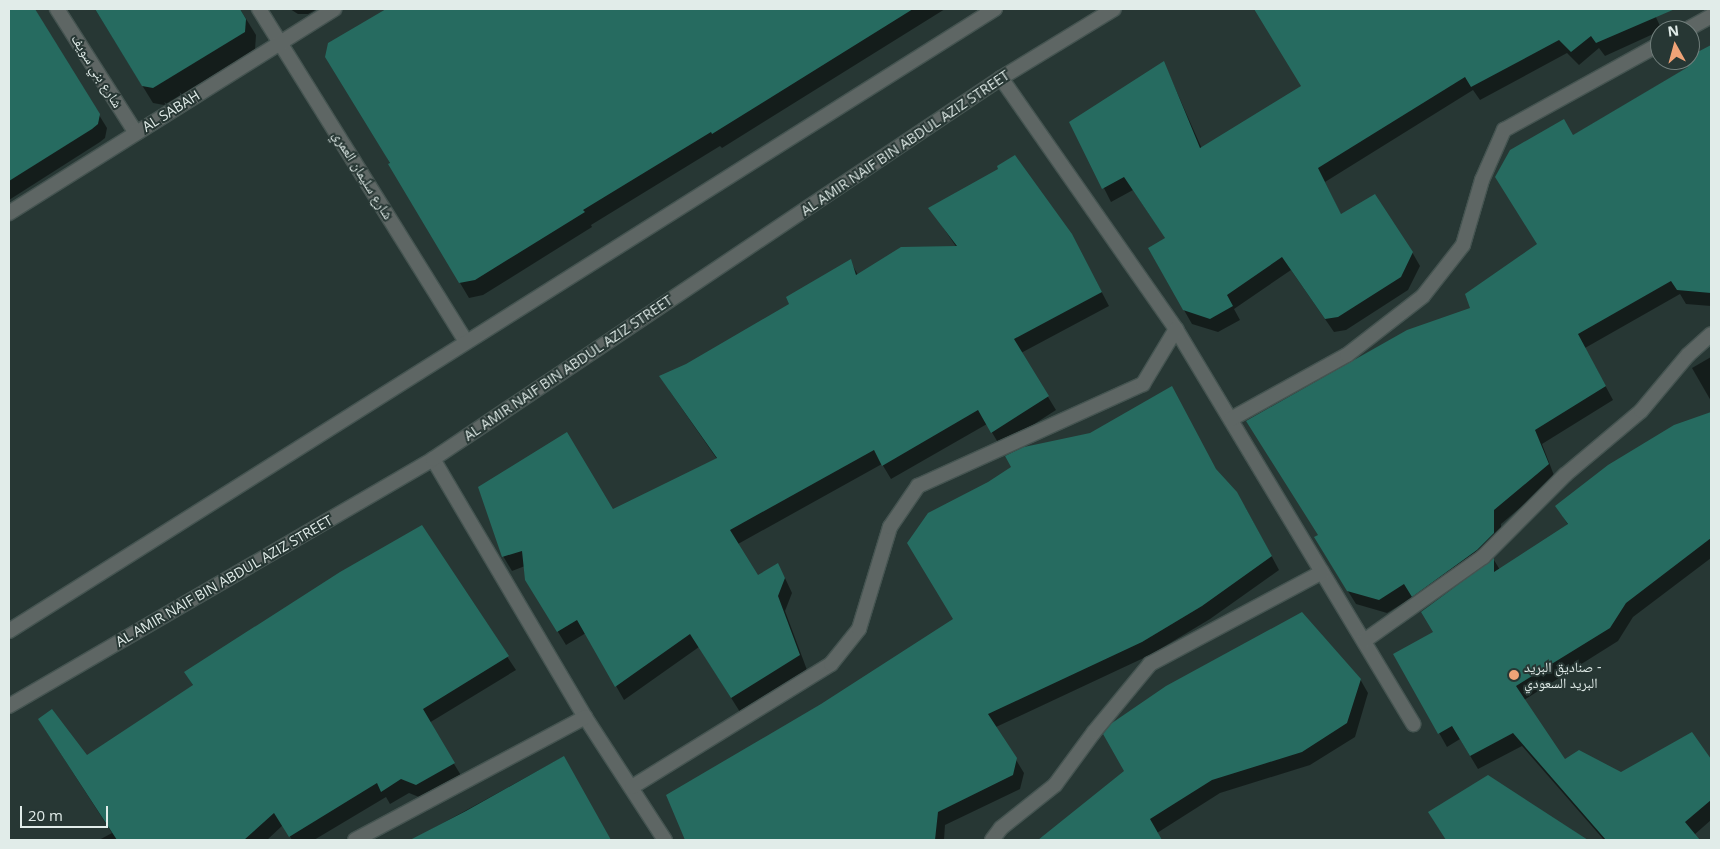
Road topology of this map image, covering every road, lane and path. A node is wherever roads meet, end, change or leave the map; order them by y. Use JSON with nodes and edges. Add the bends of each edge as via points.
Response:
{"nodes":[{"id":1,"x":57,"y":9,"type":"edge"},
{"id":2,"x":260,"y":9,"type":"edge"},
{"id":3,"x":334,"y":9,"type":"edge"},
{"id":4,"x":995,"y":9,"type":"edge"},
{"id":5,"x":1114,"y":9,"type":"edge"},
{"id":6,"x":1711,"y":16,"type":"edge"},
{"id":7,"x":1700,"y":22,"type":"edge"},
{"id":8,"x":280,"y":42,"type":"junction"},
{"id":9,"x":1650,"y":50,"type":"edge"},
{"id":10,"x":1001,"y":78,"type":"junction"},
{"id":11,"x":136,"y":133,"type":"junction"},
{"id":12,"x":9,"y":213,"type":"edge"},
{"id":13,"x":1176,"y":329,"type":"junction"},
{"id":14,"x":1711,"y":334,"type":"edge"},
{"id":15,"x":466,"y":342,"type":"junction"},
{"id":16,"x":1231,"y":419,"type":"junction"},
{"id":17,"x":433,"y":459,"type":"junction"},
{"id":18,"x":1322,"y":572,"type":"junction"},
{"id":19,"x":9,"y":631,"type":"edge"},
{"id":20,"x":1364,"y":641,"type":"junction"},
{"id":21,"x":9,"y":706,"type":"edge"},
{"id":22,"x":585,"y":717,"type":"junction"},
{"id":23,"x":1413,"y":724,"type":"dead end"},
{"id":24,"x":632,"y":787,"type":"junction"},
{"id":25,"x":355,"y":840,"type":"edge"},
{"id":26,"x":665,"y":840,"type":"edge"},
{"id":27,"x":992,"y":840,"type":"edge"}],
"edges":[{"from":1,"to":11,"type":"street","name":"شارع بني سويف"},
{"from":2,"to":8,"type":"street","name":"شارع سليمان العمري"},
{"from":3,"to":8,"type":"street","name":"AL SABAH"},
{"from":4,"to":15,"type":"street"},
{"from":5,"to":10,"type":"street","name":"AL AMIR NAIF BIN ABDUL AZIZ STREET"},
{"from":6,"to":7,"type":"street"},
{"from":8,"to":11,"type":"street","name":"AL SABAH"},
{"from":8,"to":15,"type":"street","name":"شارع سليمان العمري"},
{"from":9,"to":16,"type":"street","via":[[1504,130],[1482,180],[1463,245],[1423,296],[1347,355]]},
{"from":10,"to":13,"type":"street"},
{"from":10,"to":17,"type":"street","name":"AL AMIR NAIF BIN ABDUL AZIZ STREET"},
{"from":11,"to":12,"type":"street","name":"AL SABAH"},
{"from":13,"to":16,"type":"street"},
{"from":13,"to":24,"type":"street","via":[[1143,384],[918,486],[890,528],[859,629],[831,664]]},
{"from":14,"to":20,"type":"street","via":[[1688,355],[1641,411],[1565,475],[1483,557]]},
{"from":15,"to":19,"type":"street"},
{"from":16,"to":18,"type":"street"},
{"from":17,"to":21,"type":"street","name":"AL AMIR NAIF BIN ABDUL AZIZ STREET"},
{"from":17,"to":22,"type":"street"},
{"from":18,"to":20,"type":"street"},
{"from":18,"to":27,"type":"street","via":[[1150,664],[1055,785],[1001,828]]},
{"from":20,"to":23,"type":"street"},
{"from":22,"to":24,"type":"street"},
{"from":22,"to":25,"type":"street"},
{"from":24,"to":26,"type":"street"}]}
